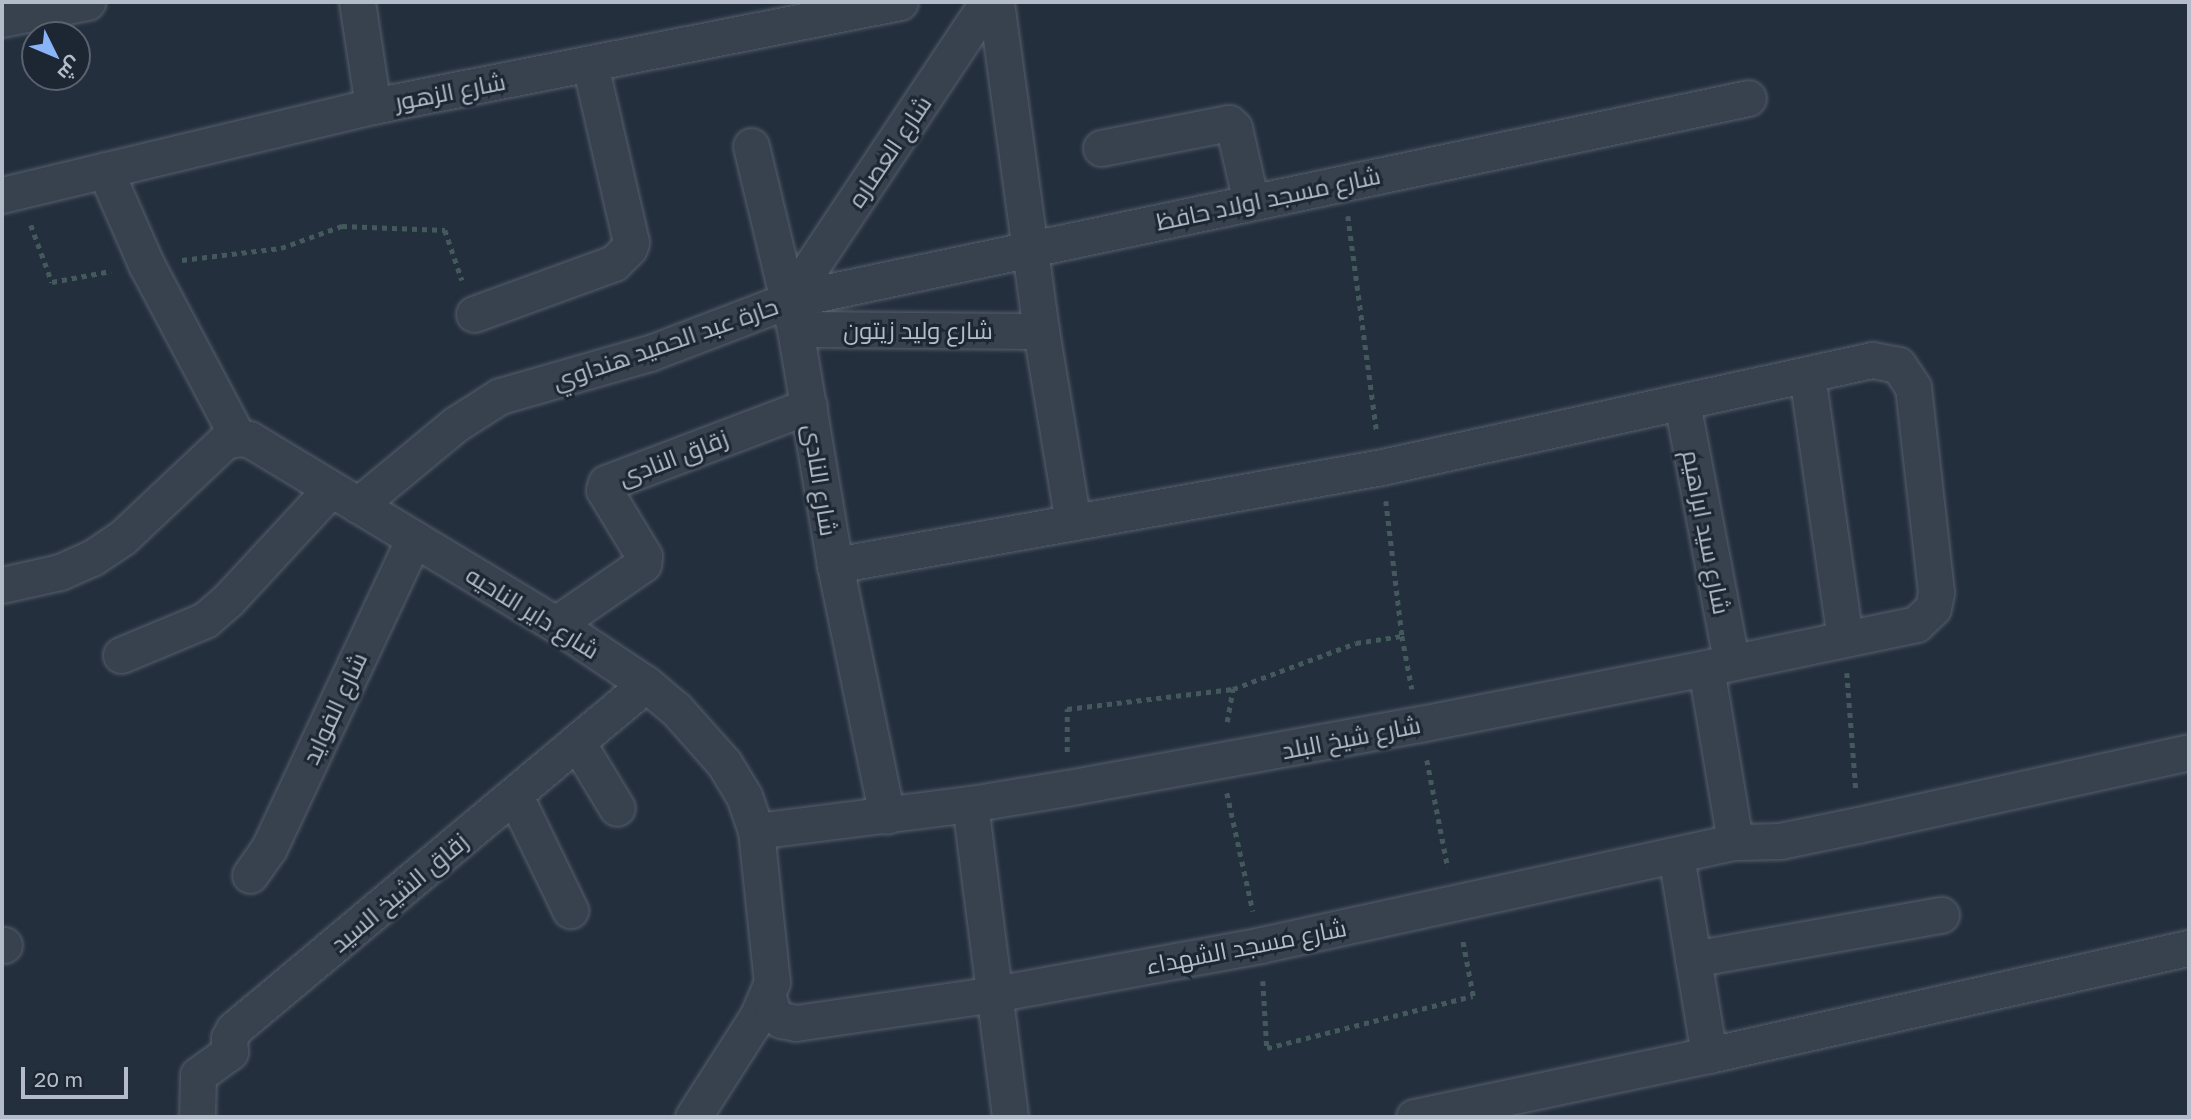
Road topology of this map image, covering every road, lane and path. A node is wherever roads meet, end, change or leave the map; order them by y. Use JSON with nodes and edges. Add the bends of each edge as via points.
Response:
{"nodes":[{"id":1,"x":87,"y":2,"type":"edge"},
{"id":2,"x":356,"y":2,"type":"edge"},
{"id":3,"x":901,"y":2,"type":"edge"},
{"id":4,"x":988,"y":2,"type":"edge"},
{"id":5,"x":996,"y":2,"type":"edge"},
{"id":6,"x":2,"y":19,"type":"edge"},
{"id":7,"x":590,"y":64,"type":"junction"},
{"id":8,"x":1748,"y":98,"type":"dead end"},
{"id":9,"x":373,"y":106,"type":"junction"},
{"id":10,"x":751,"y":146,"type":"dead end"},
{"id":11,"x":1101,"y":148,"type":"dead end"},
{"id":12,"x":105,"y":170,"type":"junction"},
{"id":13,"x":1343,"y":183,"type":"junction"},
{"id":14,"x":10,"y":193,"type":"edge"},
{"id":15,"x":1251,"y":202,"type":"junction"},
{"id":16,"x":1030,"y":248,"type":"junction"},
{"id":17,"x":146,"y":264,"type":"junction"},
{"id":18,"x":474,"y":314,"type":"joint"},
{"id":19,"x":792,"y":315,"type":"junction"},
{"id":20,"x":1041,"y":331,"type":"junction"},
{"id":21,"x":1807,"y":375,"type":"junction"},
{"id":22,"x":1682,"y":403,"type":"junction"},
{"id":23,"x":809,"y":405,"type":"junction"},
{"id":24,"x":238,"y":438,"type":"junction"},
{"id":25,"x":1382,"y":467,"type":"junction"},
{"id":26,"x":344,"y":497,"type":"junction"},
{"id":27,"x":1073,"y":522,"type":"junction"},
{"id":28,"x":414,"y":539,"type":"junction"},
{"id":29,"x":835,"y":565,"type":"junction"},
{"id":30,"x":2,"y":585,"type":"edge"},
{"id":31,"x":556,"y":624,"type":"junction"},
{"id":32,"x":1402,"y":636,"type":"junction"},
{"id":33,"x":1845,"y":638,"type":"junction"},
{"id":34,"x":121,"y":655,"type":"dead end"},
{"id":35,"x":1718,"y":664,"type":"junction"},
{"id":36,"x":646,"y":684,"type":"junction"},
{"id":37,"x":1420,"y":724,"type":"junction"},
{"id":38,"x":577,"y":742,"type":"junction"},
{"id":39,"x":2189,"y":752,"type":"edge"},
{"id":40,"x":1220,"y":762,"type":"junction"},
{"id":41,"x":1067,"y":789,"type":"junction"},
{"id":42,"x":515,"y":796,"type":"junction"},
{"id":43,"x":970,"y":804,"type":"junction"},
{"id":44,"x":617,"y":808,"type":"dead end"},
{"id":45,"x":887,"y":816,"type":"junction"},
{"id":46,"x":1858,"y":825,"type":"junction"},
{"id":47,"x":756,"y":831,"type":"junction"},
{"id":48,"x":1735,"y":842,"type":"junction"},
{"id":49,"x":1676,"y":855,"type":"junction"},
{"id":50,"x":250,"y":876,"type":"dead end"},
{"id":51,"x":570,"y":910,"type":"dead end"},
{"id":52,"x":1941,"y":915,"type":"dead end"},
{"id":53,"x":1261,"y":945,"type":"junction"},
{"id":54,"x":2189,"y":948,"type":"edge"},
{"id":55,"x":1693,"y":959,"type":"junction"},
{"id":56,"x":995,"y":994,"type":"junction"},
{"id":57,"x":768,"y":997,"type":"junction"},
{"id":58,"x":1267,"y":1048,"type":"dead end"},
{"id":59,"x":1709,"y":1055,"type":"junction"},
{"id":60,"x":1547,"y":1104,"type":"edge"},
{"id":61,"x":197,"y":1117,"type":"edge"},
{"id":62,"x":693,"y":1117,"type":"edge"},
{"id":63,"x":1010,"y":1117,"type":"edge"},
{"id":64,"x":1414,"y":1117,"type":"edge"}],
"edges":[{"from":1,"to":6,"type":"street"},
{"from":2,"to":9,"type":"street"},
{"from":3,"to":7,"type":"street","name":"شارع الزهور"},
{"from":4,"to":19,"type":"street","name":"شارع العصاره"},
{"from":5,"to":16,"type":"street"},
{"from":7,"to":9,"type":"street","name":"شارع الزهور"},
{"from":7,"to":18,"type":"street","via":[[629,248],[614,264]]},
{"from":8,"to":13,"type":"street","name":"شارع مسجد اولاد حافظ"},
{"from":9,"to":12,"type":"street","name":"شارع الزهور"},
{"from":10,"to":19,"type":"street","name":"شارع النادى"},
{"from":11,"to":15,"type":"street","via":[[1227,122],[1234,128]]},
{"from":12,"to":14,"type":"street","name":"شارع الزهور"},
{"from":12,"to":17,"type":"street"},
{"from":13,"to":15,"type":"street","name":"شارع مسجد اولاد حافظ"},
{"from":13,"to":25,"type":"path"},
{"from":14,"to":17,"type":"path","via":[[52,282]]},
{"from":15,"to":16,"type":"street","name":"شارع مسجد اولاد حافظ"},
{"from":16,"to":19,"type":"street","name":"شارع مسجد اولاد حافظ"},
{"from":16,"to":20,"type":"street"},
{"from":17,"to":18,"type":"path","via":[[281,248],[342,226],[445,230]]},
{"from":17,"to":24,"type":"street"},
{"from":19,"to":20,"type":"street","name":"شارع وليد زيتون"},
{"from":19,"to":23,"type":"street","name":"شارع النادى"},
{"from":19,"to":26,"type":"street","name":"حارة عبد الحميد هنداوي","via":[[500,396]]},
{"from":20,"to":27,"type":"street"},
{"from":21,"to":22,"type":"street"},
{"from":21,"to":33,"type":"street"},
{"from":21,"to":33,"type":"street","name":"شارع شيخ البلد","via":[[1872,360],[1887,361],[1898,365],[1913,387],[1936,592],[1933,608],[1916,624]]},
{"from":22,"to":25,"type":"street"},
{"from":22,"to":35,"type":"street","name":"شارع سيد ابراهيم"},
{"from":23,"to":29,"type":"street","name":"شارع النادى"},
{"from":23,"to":31,"type":"street","name":"زقاق النادى","via":[[606,483],[604,490],[644,556],[643,564]]},
{"from":24,"to":26,"type":"street","name":"شارع داير الناحيه","via":[[263,446]]},
{"from":24,"to":30,"type":"street","via":[[214,450],[122,538],[92,558],[51,575]]},
{"from":25,"to":27,"type":"street"},
{"from":25,"to":32,"type":"path"},
{"from":26,"to":28,"type":"street","name":"شارع داير الناحيه"},
{"from":26,"to":34,"type":"street","name":"حارة عبد الحميد هنداوي","via":[[205,620]]},
{"from":27,"to":29,"type":"street"},
{"from":28,"to":31,"type":"street","name":"شارع داير الناحيه"},
{"from":28,"to":50,"type":"street","name":"شارع الفوايد","via":[[269,848]]},
{"from":29,"to":45,"type":"street","name":"شارع النادى"},
{"from":31,"to":36,"type":"street","name":"شارع داير الناحيه"},
{"from":32,"to":37,"type":"path"},
{"from":32,"to":41,"type":"path","via":[[1356,643],[1233,689],[1067,709]]},
{"from":33,"to":35,"type":"street","name":"شارع شيخ البلد"},
{"from":33,"to":46,"type":"path"},
{"from":35,"to":37,"type":"street","name":"شارع شيخ البلد"},
{"from":35,"to":48,"type":"street","name":"شارع سيد ابراهيم"},
{"from":36,"to":38,"type":"street","name":"زقاق الشيخ السيد"},
{"from":36,"to":47,"type":"street","name":"شارع داير الناحيه","via":[[676,709],[724,763],[744,796]]},
{"from":37,"to":40,"type":"street","name":"شارع شيخ البلد"},
{"from":38,"to":42,"type":"street","name":"زقاق الشيخ السيد"},
{"from":38,"to":44,"type":"street"},
{"from":39,"to":46,"type":"street","name":"شارع مسجد الشهداء"},
{"from":40,"to":41,"type":"street","name":"شارع شيخ البلد"},
{"from":40,"to":53,"type":"path"},
{"from":41,"to":43,"type":"street","name":"شارع شيخ البلد"},
{"from":42,"to":51,"type":"street"},
{"from":42,"to":61,"type":"street","name":"زقاق الشيخ السيد","via":[[234,1029],[230,1052],[198,1075]]},
{"from":43,"to":45,"type":"street","name":"شارع شيخ البلد"},
{"from":43,"to":56,"type":"street"},
{"from":45,"to":47,"type":"street","name":"شارع شيخ البلد"},
{"from":46,"to":48,"type":"street","name":"شارع مسجد الشهداء","via":[[1780,841]]},
{"from":47,"to":57,"type":"street","name":"شارع داير الناحيه","via":[[772,982]]},
{"from":48,"to":49,"type":"street","name":"شارع مسجد الشهداء"},
{"from":49,"to":53,"type":"street","name":"شارع مسجد الشهداء"},
{"from":49,"to":55,"type":"street"},
{"from":52,"to":55,"type":"street"},
{"from":53,"to":56,"type":"street","name":"شارع مسجد الشهداء"},
{"from":53,"to":58,"type":"path"},
{"from":54,"to":59,"type":"street"},
{"from":55,"to":59,"type":"street"},
{"from":56,"to":57,"type":"street","name":"شارع مسجد الشهداء","via":[[796,1023],[772,1013]]},
{"from":56,"to":63,"type":"street"},
{"from":57,"to":62,"type":"street","name":"شارع داير الناحيه"},
{"from":59,"to":60,"type":"street"},
{"from":60,"to":64,"type":"street"}]}
